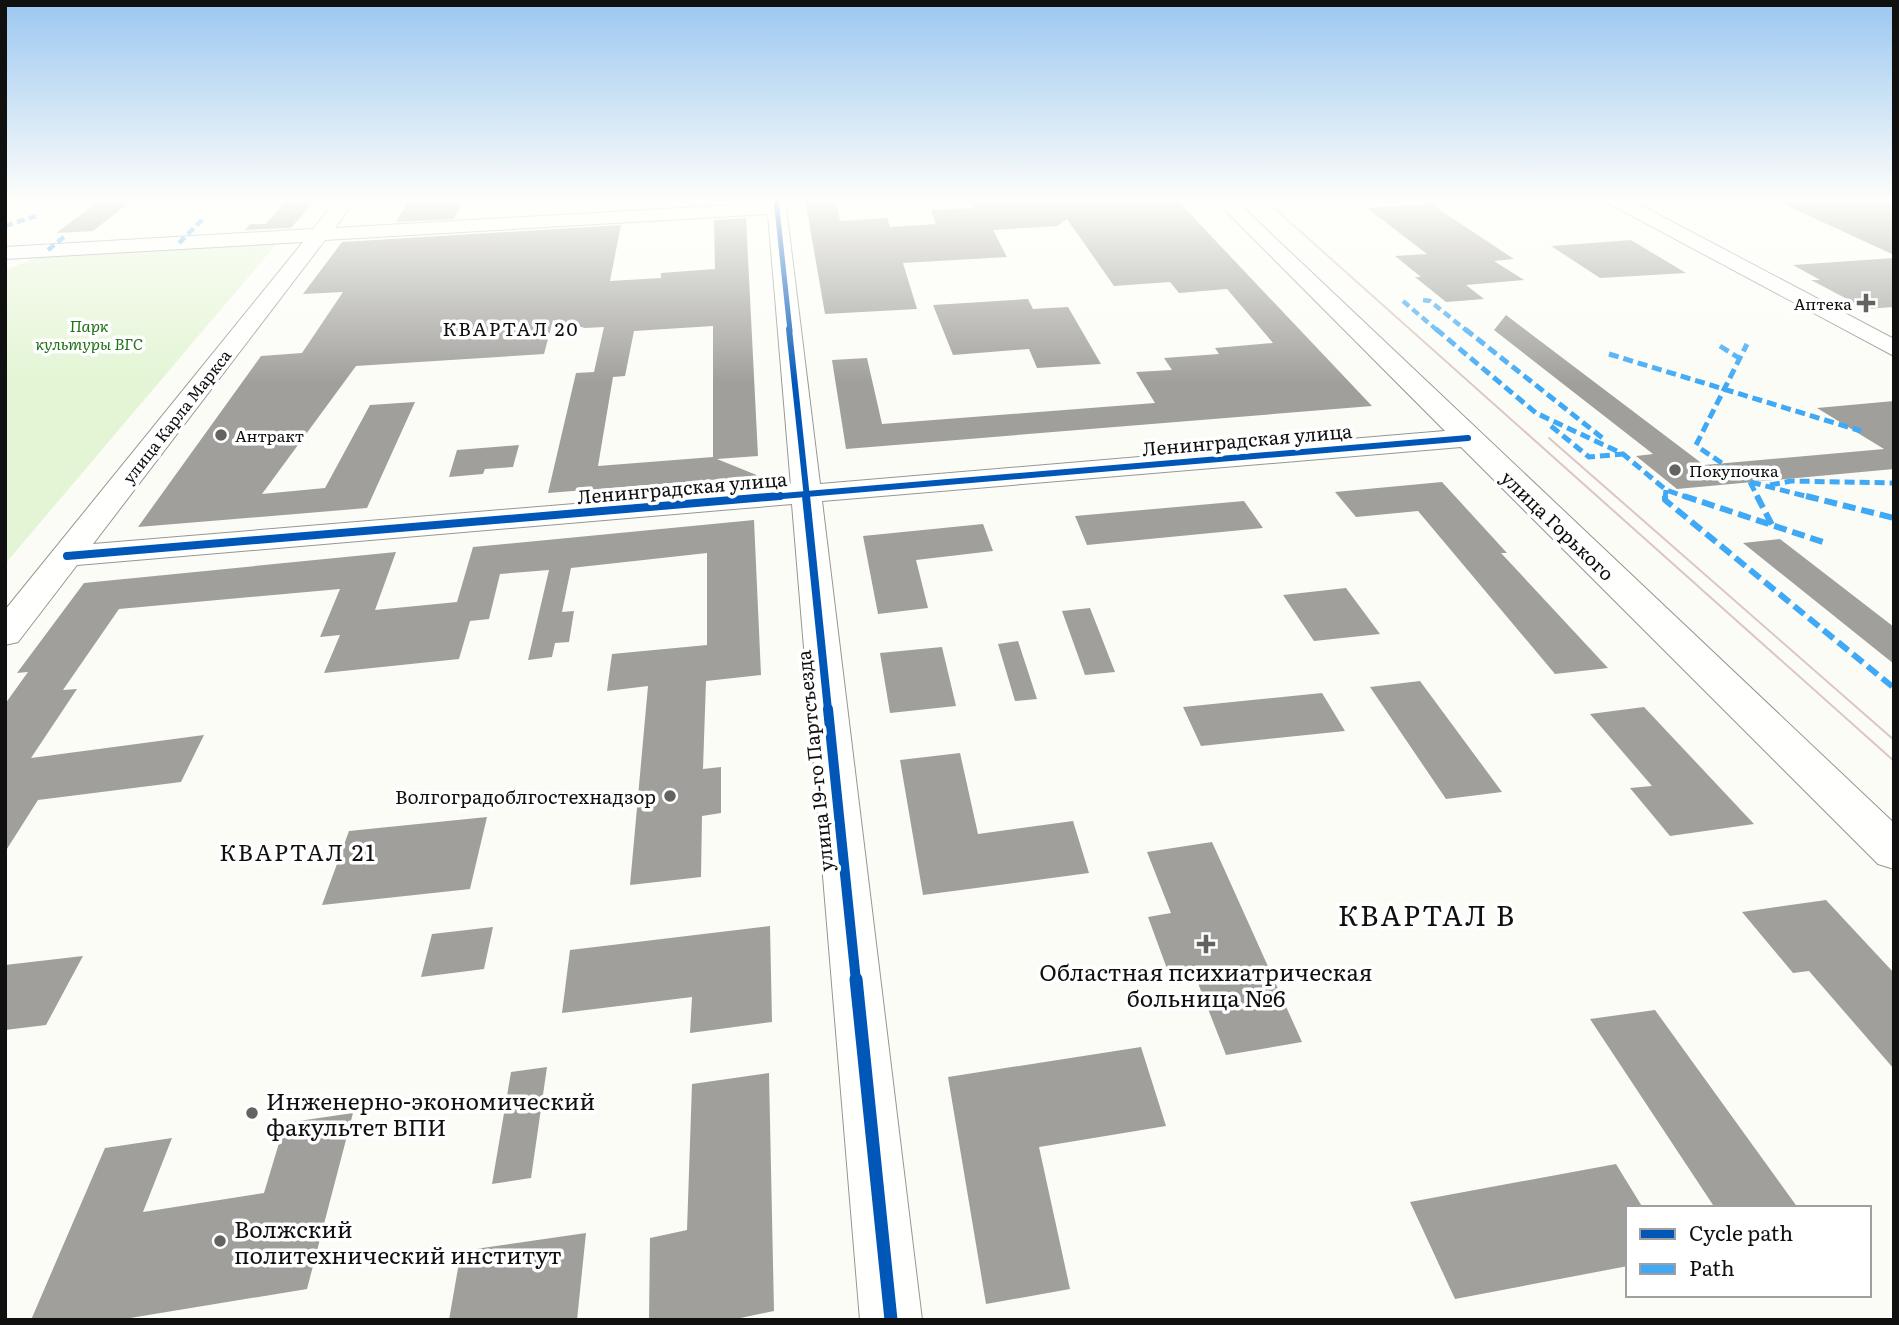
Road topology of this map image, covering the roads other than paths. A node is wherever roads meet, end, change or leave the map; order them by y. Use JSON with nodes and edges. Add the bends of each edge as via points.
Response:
{"nodes":[{"id":1,"x":299,"y":261,"type":"edge"},
{"id":2,"x":780,"y":261,"type":"edge"},
{"id":3,"x":1286,"y":261,"type":"edge"},
{"id":4,"x":1730,"y":261,"type":"edge"},
{"id":5,"x":1894,"y":349,"type":"edge"},
{"id":6,"x":1468,"y":438,"type":"junction"},
{"id":7,"x":806,"y":494,"type":"junction"},
{"id":8,"x":67,"y":556,"type":"junction"},
{"id":9,"x":5,"y":634,"type":"edge"},
{"id":10,"x":1894,"y":850,"type":"edge"},
{"id":11,"x":891,"y":1320,"type":"edge"}],
"edges":[{"from":1,"to":8,"type":"street","name":"улица Карла Маркса"},
{"from":2,"to":7,"type":"street","name":"улица 19-го Партсъезда"},
{"from":3,"to":6,"type":"street","name":"улица Горького"},
{"from":4,"to":5,"type":"street"},
{"from":6,"to":7,"type":"street","name":"Ленинградская улица"},
{"from":6,"to":10,"type":"street","name":"улица Горького"},
{"from":7,"to":8,"type":"street","name":"Ленинградская улица"},
{"from":7,"to":11,"type":"street","name":"улица 19-го Партсъезда"},
{"from":8,"to":9,"type":"street","name":"улица Карла Маркса"}]}
